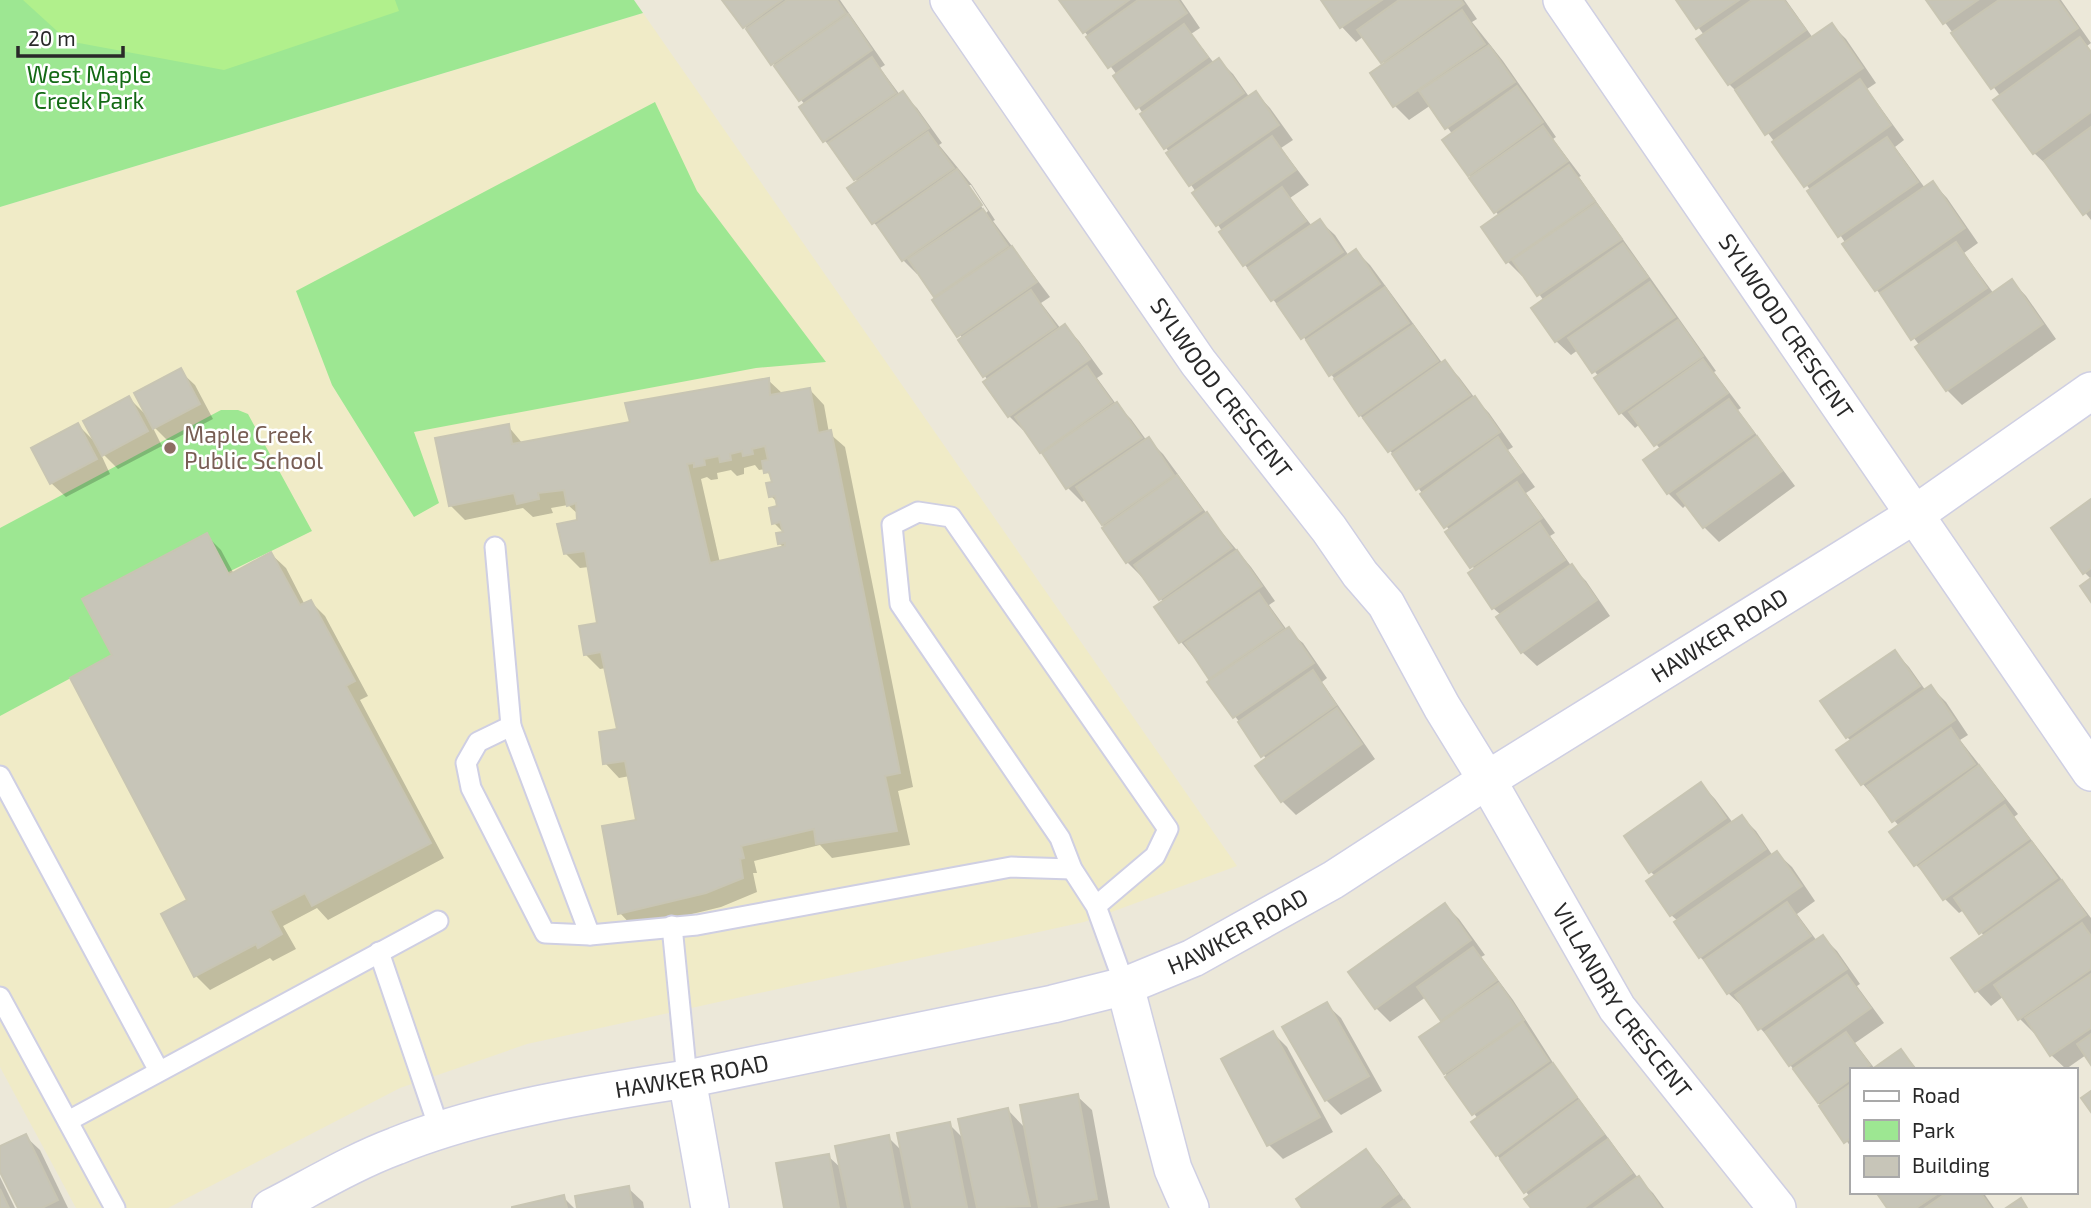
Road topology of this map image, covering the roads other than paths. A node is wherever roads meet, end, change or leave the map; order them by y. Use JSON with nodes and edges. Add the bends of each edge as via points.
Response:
{"nodes":[{"id":1,"x":949,"y":0,"type":"edge"},
{"id":2,"x":1562,"y":0,"type":"edge"},
{"id":3,"x":2091,"y":391,"type":"edge"},
{"id":4,"x":1914,"y":515,"type":"junction"},
{"id":5,"x":495,"y":547,"type":"dead end"},
{"id":6,"x":511,"y":726,"type":"junction"},
{"id":7,"x":2091,"y":772,"type":"edge"},
{"id":8,"x":0,"y":776,"type":"edge"},
{"id":9,"x":1487,"y":780,"type":"junction"},
{"id":10,"x":1072,"y":869,"type":"junction"},
{"id":11,"x":1096,"y":906,"type":"junction"},
{"id":12,"x":438,"y":921,"type":"dead end"},
{"id":13,"x":672,"y":926,"type":"junction"},
{"id":14,"x":590,"y":935,"type":"junction"},
{"id":15,"x":379,"y":952,"type":"junction"},
{"id":16,"x":1125,"y":986,"type":"junction"},
{"id":17,"x":0,"y":997,"type":"edge"},
{"id":18,"x":159,"y":1071,"type":"junction"},
{"id":19,"x":687,"y":1079,"type":"junction"},
{"id":20,"x":68,"y":1121,"type":"junction"},
{"id":21,"x":440,"y":1131,"type":"junction"},
{"id":22,"x":115,"y":1208,"type":"edge"},
{"id":23,"x":271,"y":1208,"type":"edge"},
{"id":24,"x":710,"y":1208,"type":"edge"},
{"id":25,"x":1190,"y":1208,"type":"edge"},
{"id":26,"x":1777,"y":1208,"type":"edge"}],
"edges":[{"from":1,"to":9,"type":"street","name":"SYLWOOD CRESCENT","via":[[1198,362],[1386,604]]},
{"from":2,"to":4,"type":"street","name":"SYLWOOD CRESCENT"},
{"from":3,"to":4,"type":"street","name":"HAWKER ROAD"},
{"from":4,"to":7,"type":"street"},
{"from":4,"to":9,"type":"street","name":"HAWKER ROAD"},
{"from":5,"to":6,"type":"lane"},
{"from":6,"to":14,"type":"lane"},
{"from":6,"to":14,"type":"lane","via":[[478,742],[466,763],[471,788],[545,933]]},
{"from":8,"to":18,"type":"lane"},
{"from":9,"to":16,"type":"street","name":"HAWKER ROAD","via":[[1268,918],[1193,958]]},
{"from":9,"to":26,"type":"street","name":"VILLANDRY CRESCENT","via":[[1617,1008]]},
{"from":10,"to":11,"type":"lane"},
{"from":10,"to":11,"type":"lane","via":[[1060,838],[900,604],[892,525],[918,512],[951,517],[1168,829],[1155,856]]},
{"from":10,"to":13,"type":"lane","via":[[1011,867]]},
{"from":11,"to":16,"type":"lane"},
{"from":12,"to":15,"type":"lane"},
{"from":13,"to":14,"type":"lane"},
{"from":13,"to":19,"type":"lane"},
{"from":15,"to":18,"type":"lane"},
{"from":15,"to":21,"type":"lane"},
{"from":16,"to":19,"type":"street","name":"HAWKER ROAD"},
{"from":16,"to":25,"type":"street","via":[[1173,1169]]},
{"from":17,"to":20,"type":"lane"},
{"from":18,"to":20,"type":"lane"},
{"from":19,"to":21,"type":"street","name":"HAWKER ROAD","via":[[538,1106]]},
{"from":19,"to":24,"type":"street"},
{"from":20,"to":22,"type":"lane"},
{"from":21,"to":23,"type":"street","name":"HAWKER ROAD","via":[[395,1146]]}]}
